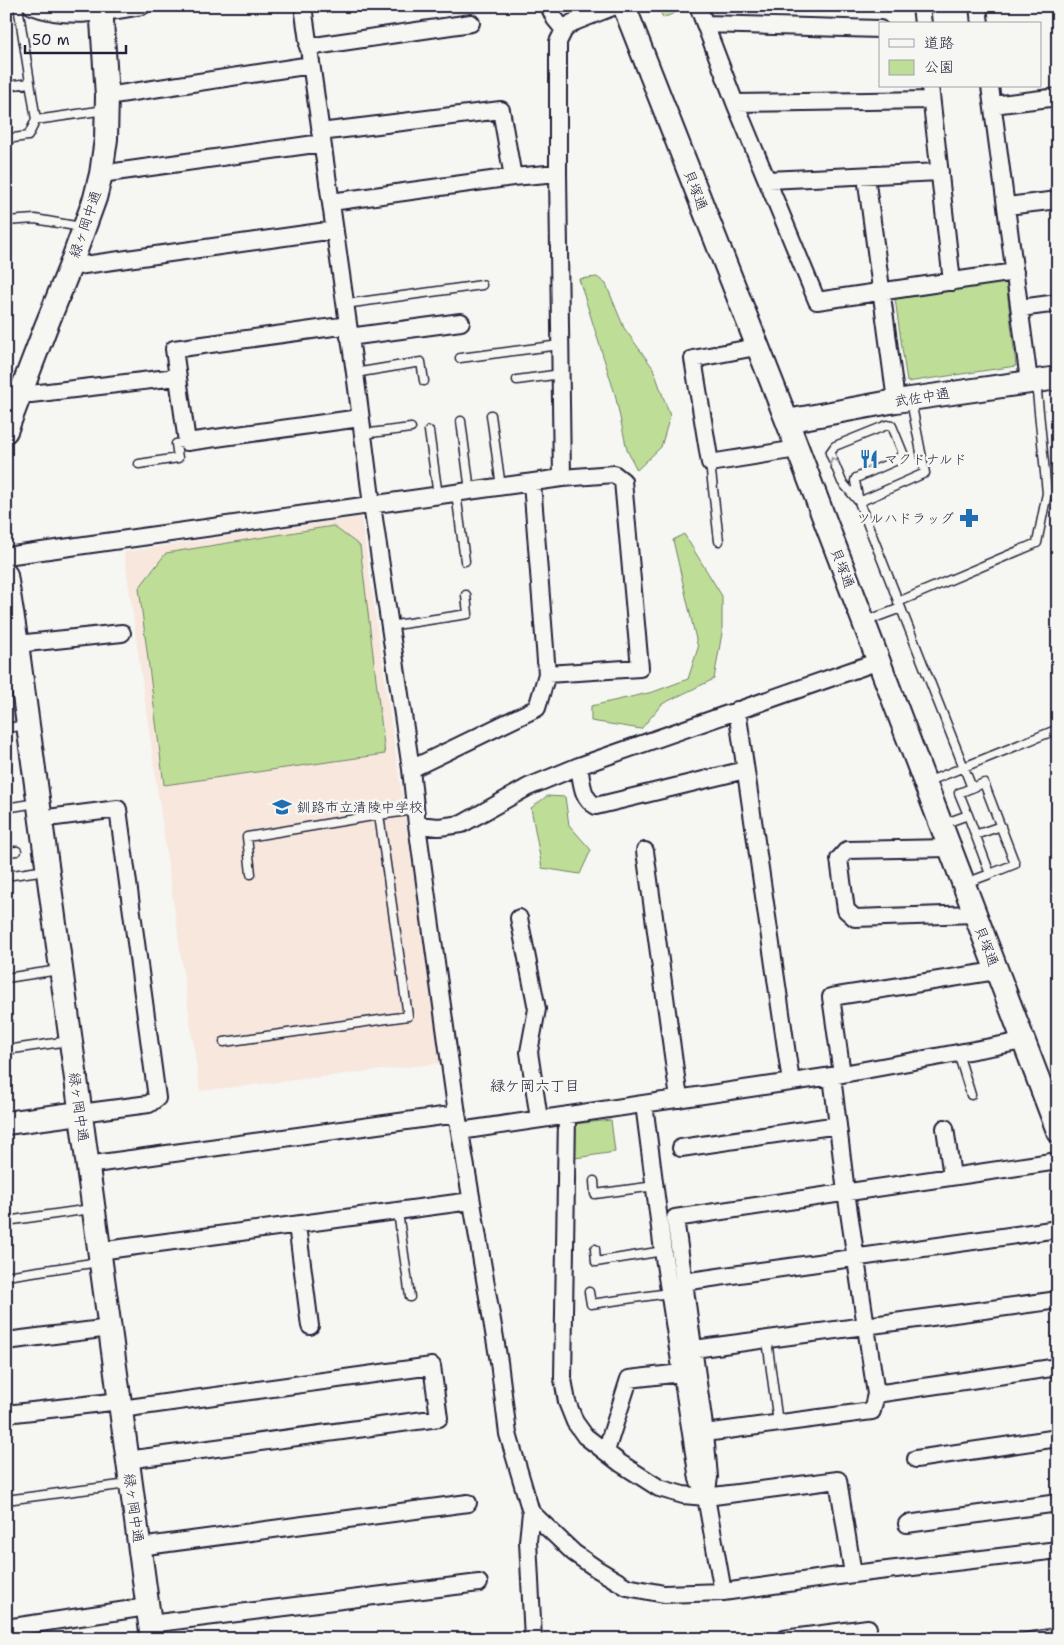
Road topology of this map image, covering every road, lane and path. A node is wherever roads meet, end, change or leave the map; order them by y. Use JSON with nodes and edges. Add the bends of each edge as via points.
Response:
{"nodes":[{"id":1,"x":18,"y":6,"type":"edge"},
{"id":2,"x":32,"y":6,"type":"edge"},
{"id":3,"x":142,"y":6,"type":"edge"},
{"id":4,"x":303,"y":6,"type":"edge"},
{"id":5,"x":549,"y":6,"type":"edge"},
{"id":6,"x":615,"y":6,"type":"edge"},
{"id":7,"x":624,"y":6,"type":"edge"},
{"id":8,"x":698,"y":6,"type":"edge"},
{"id":9,"x":921,"y":6,"type":"edge"},
{"id":10,"x":978,"y":6,"type":"edge"},
{"id":11,"x":101,"y":9,"type":"edge"},
{"id":12,"x":923,"y":22,"type":"edge"},
{"id":13,"x":980,"y":22,"type":"edge"},
{"id":14,"x":472,"y":23,"type":"dead end"},
{"id":15,"x":705,"y":24,"type":"junction"},
{"id":16,"x":879,"y":29,"type":"edge"},
{"id":17,"x":564,"y":30,"type":"junction"},
{"id":18,"x":308,"y":47,"type":"junction"},
{"id":19,"x":311,"y":65,"type":"junction"},
{"id":20,"x":30,"y":83,"type":"junction"},
{"id":21,"x":6,"y":86,"type":"edge"},
{"id":22,"x":990,"y":88,"type":"edge"},
{"id":23,"x":930,"y":93,"type":"edge"},
{"id":24,"x":1058,"y":97,"type":"edge"},
{"id":25,"x":107,"y":102,"type":"junction"},
{"id":26,"x":735,"y":103,"type":"junction"},
{"id":27,"x":993,"y":105,"type":"junction"},
{"id":28,"x":36,"y":120,"type":"junction"},
{"id":29,"x":321,"y":138,"type":"junction"},
{"id":30,"x":6,"y":139,"type":"edge"},
{"id":31,"x":940,"y":172,"type":"junction"},
{"id":32,"x":558,"y":173,"type":"junction"},
{"id":33,"x":101,"y":174,"type":"junction"},
{"id":34,"x":866,"y":176,"type":"junction"},
{"id":35,"x":513,"y":177,"type":"junction"},
{"id":36,"x":768,"y":180,"type":"junction"},
{"id":37,"x":1058,"y":200,"type":"edge"},
{"id":38,"x":330,"y":202,"type":"junction"},
{"id":39,"x":1006,"y":206,"type":"junction"},
{"id":40,"x":6,"y":221,"type":"edge"},
{"id":41,"x":84,"y":228,"type":"junction"},
{"id":42,"x":334,"y":230,"type":"junction"},
{"id":43,"x":70,"y":267,"type":"junction"},
{"id":44,"x":1015,"y":272,"type":"junction"},
{"id":45,"x":952,"y":282,"type":"junction"},
{"id":46,"x":482,"y":285,"type":"dead end"},
{"id":47,"x":880,"y":292,"type":"junction"},
{"id":48,"x":1058,"y":303,"type":"edge"},
{"id":49,"x":345,"y":304,"type":"junction"},
{"id":50,"x":1020,"y":308,"type":"junction"},
{"id":51,"x":461,"y":322,"type":"dead end"},
{"id":52,"x":349,"y":331,"type":"junction"},
{"id":53,"x":560,"y":345,"type":"junction"},
{"id":54,"x":756,"y":347,"type":"junction"},
{"id":55,"x":460,"y":358,"type":"dead end"},
{"id":56,"x":355,"y":373,"type":"junction"},
{"id":57,"x":561,"y":374,"type":"junction"},
{"id":58,"x":177,"y":378,"type":"junction"},
{"id":59,"x":517,"y":380,"type":"dead end"},
{"id":60,"x":1041,"y":380,"type":"edge"},
{"id":61,"x":424,"y":381,"type":"dead end"},
{"id":62,"x":19,"y":394,"type":"junction"},
{"id":63,"x":903,"y":400,"type":"junction"},
{"id":64,"x":491,"y":415,"type":"dead end"},
{"id":65,"x":786,"y":420,"type":"junction"},
{"id":66,"x":461,"y":422,"type":"dead end"},
{"id":67,"x":361,"y":426,"type":"junction"},
{"id":68,"x":411,"y":428,"type":"dead end"},
{"id":69,"x":6,"y":431,"type":"edge"},
{"id":70,"x":430,"y":431,"type":"dead end"},
{"id":71,"x":187,"y":442,"type":"junction"},
{"id":72,"x":797,"y":449,"type":"junction"},
{"id":73,"x":710,"y":463,"type":"junction"},
{"id":74,"x":139,"y":464,"type":"dead end"},
{"id":75,"x":562,"y":478,"type":"junction"},
{"id":76,"x":532,"y":482,"type":"junction"},
{"id":77,"x":501,"y":487,"type":"junction"},
{"id":78,"x":463,"y":492,"type":"junction"},
{"id":79,"x":438,"y":496,"type":"junction"},
{"id":80,"x":859,"y":502,"type":"junction"},
{"id":81,"x":372,"y":505,"type":"junction"},
{"id":82,"x":719,"y":542,"type":"dead end"},
{"id":83,"x":6,"y":556,"type":"edge"},
{"id":84,"x":466,"y":561,"type":"dead end"},
{"id":85,"x":6,"y":575,"type":"edge"},
{"id":86,"x":466,"y":595,"type":"dead end"},
{"id":87,"x":900,"y":605,"type":"junction"},
{"id":88,"x":864,"y":621,"type":"junction"},
{"id":89,"x":389,"y":626,"type":"junction"},
{"id":90,"x":122,"y":633,"type":"dead end"},
{"id":91,"x":12,"y":645,"type":"edge"},
{"id":92,"x":879,"y":661,"type":"junction"},
{"id":93,"x":548,"y":674,"type":"junction"},
{"id":94,"x":738,"y":710,"type":"junction"},
{"id":95,"x":17,"y":726,"type":"edge"},
{"id":96,"x":1058,"y":728,"type":"edge"},
{"id":97,"x":579,"y":766,"type":"junction"},
{"id":98,"x":964,"y":767,"type":"junction"},
{"id":99,"x":411,"y":769,"type":"junction"},
{"id":100,"x":745,"y":770,"type":"junction"},
{"id":101,"x":925,"y":783,"type":"junction"},
{"id":102,"x":972,"y":788,"type":"junction"},
{"id":103,"x":6,"y":808,"type":"edge"},
{"id":104,"x":39,"y":811,"type":"junction"},
{"id":105,"x":379,"y":815,"type":"junction"},
{"id":106,"x":968,"y":815,"type":"junction"},
{"id":107,"x":416,"y":818,"type":"junction"},
{"id":108,"x":942,"y":825,"type":"junction"},
{"id":109,"x":1000,"y":826,"type":"junction"},
{"id":110,"x":976,"y":835,"type":"junction"},
{"id":111,"x":950,"y":848,"type":"junction"},
{"id":112,"x":17,"y":851,"type":"dead end"},
{"id":113,"x":645,"y":851,"type":"dead end"},
{"id":114,"x":6,"y":852,"type":"edge"},
{"id":115,"x":47,"y":870,"type":"junction"},
{"id":116,"x":251,"y":874,"type":"dead end"},
{"id":117,"x":990,"y":874,"type":"junction"},
{"id":118,"x":6,"y":876,"type":"edge"},
{"id":119,"x":964,"y":884,"type":"junction"},
{"id":120,"x":975,"y":914,"type":"junction"},
{"id":121,"x":519,"y":918,"type":"dead end"},
{"id":122,"x":60,"y":970,"type":"junction"},
{"id":123,"x":996,"y":971,"type":"junction"},
{"id":124,"x":6,"y":978,"type":"edge"},
{"id":125,"x":70,"y":1041,"type":"junction"},
{"id":126,"x":1023,"y":1041,"type":"junction"},
{"id":127,"x":224,"y":1042,"type":"dead end"},
{"id":128,"x":6,"y":1050,"type":"edge"},
{"id":129,"x":958,"y":1053,"type":"junction"},
{"id":130,"x":837,"y":1075,"type":"junction"},
{"id":131,"x":791,"y":1082,"type":"junction"},
{"id":132,"x":971,"y":1095,"type":"dead end"},
{"id":133,"x":679,"y":1099,"type":"junction"},
{"id":134,"x":644,"y":1104,"type":"junction"},
{"id":135,"x":80,"y":1113,"type":"junction"},
{"id":136,"x":457,"y":1114,"type":"junction"},
{"id":137,"x":566,"y":1115,"type":"junction"},
{"id":138,"x":540,"y":1119,"type":"junction"},
{"id":139,"x":6,"y":1123,"type":"edge"},
{"id":140,"x":838,"y":1125,"type":"junction"},
{"id":141,"x":946,"y":1128,"type":"dead end"},
{"id":142,"x":460,"y":1131,"type":"junction"},
{"id":143,"x":1058,"y":1131,"type":"edge"},
{"id":144,"x":681,"y":1148,"type":"dead end"},
{"id":145,"x":1058,"y":1161,"type":"edge"},
{"id":146,"x":87,"y":1165,"type":"junction"},
{"id":147,"x":952,"y":1176,"type":"junction"},
{"id":148,"x":594,"y":1181,"type":"dead end"},
{"id":149,"x":655,"y":1186,"type":"junction"},
{"id":150,"x":846,"y":1192,"type":"junction"},
{"id":151,"x":471,"y":1201,"type":"junction"},
{"id":152,"x":93,"y":1209,"type":"junction"},
{"id":153,"x":398,"y":1212,"type":"junction"},
{"id":154,"x":6,"y":1221,"type":"edge"},
{"id":155,"x":297,"y":1225,"type":"junction"},
{"id":156,"x":1058,"y":1229,"type":"edge"},
{"id":157,"x":595,"y":1249,"type":"dead end"},
{"id":158,"x":663,"y":1251,"type":"junction"},
{"id":159,"x":100,"y":1256,"type":"junction"},
{"id":160,"x":856,"y":1258,"type":"junction"},
{"id":161,"x":6,"y":1276,"type":"edge"},
{"id":162,"x":683,"y":1282,"type":"junction"},
{"id":163,"x":589,"y":1292,"type":"dead end"},
{"id":164,"x":669,"y":1292,"type":"junction"},
{"id":165,"x":410,"y":1298,"type":"dead end"},
{"id":166,"x":1058,"y":1300,"type":"edge"},
{"id":167,"x":310,"y":1326,"type":"dead end"},
{"id":168,"x":866,"y":1327,"type":"junction"},
{"id":169,"x":110,"y":1328,"type":"junction"},
{"id":170,"x":6,"y":1340,"type":"edge"},
{"id":171,"x":767,"y":1340,"type":"junction"},
{"id":172,"x":694,"y":1349,"type":"junction"},
{"id":173,"x":1058,"y":1367,"type":"edge"},
{"id":174,"x":681,"y":1373,"type":"junction"},
{"id":175,"x":876,"y":1394,"type":"junction"},
{"id":176,"x":120,"y":1405,"type":"junction"},
{"id":177,"x":6,"y":1414,"type":"edge"},
{"id":178,"x":778,"y":1424,"type":"junction"},
{"id":179,"x":705,"y":1433,"type":"junction"},
{"id":180,"x":1058,"y":1438,"type":"edge"},
{"id":181,"x":606,"y":1451,"type":"junction"},
{"id":182,"x":916,"y":1459,"type":"dead end"},
{"id":183,"x":127,"y":1460,"type":"junction"},
{"id":184,"x":131,"y":1484,"type":"junction"},
{"id":185,"x":706,"y":1497,"type":"junction"},
{"id":186,"x":6,"y":1500,"type":"edge"},
{"id":187,"x":468,"y":1503,"type":"dead end"},
{"id":188,"x":1058,"y":1503,"type":"edge"},
{"id":189,"x":530,"y":1512,"type":"junction"},
{"id":190,"x":907,"y":1524,"type":"dead end"},
{"id":191,"x":139,"y":1547,"type":"junction"},
{"id":192,"x":1058,"y":1550,"type":"edge"},
{"id":193,"x":853,"y":1574,"type":"junction"},
{"id":194,"x":479,"y":1583,"type":"dead end"},
{"id":195,"x":723,"y":1592,"type":"junction"},
{"id":196,"x":149,"y":1623,"type":"edge"},
{"id":197,"x":6,"y":1628,"type":"edge"},
{"id":198,"x":868,"y":1628,"type":"dead end"},
{"id":199,"x":1058,"y":1632,"type":"edge"},
{"id":200,"x":533,"y":1639,"type":"edge"},
{"id":201,"x":784,"y":1639,"type":"edge"},
{"id":202,"x":1017,"y":1639,"type":"edge"}],
"edges":[{"from":1,"to":20,"type":"lane"},
{"from":2,"to":11,"type":"street","via":[[70,14]]},
{"from":3,"to":11,"type":"street"},
{"from":4,"to":18,"type":"street"},
{"from":5,"to":17,"type":"street"},
{"from":6,"to":17,"type":"street","via":[[572,23]]},
{"from":7,"to":54,"type":"street","name":"貝塚通"},
{"from":8,"to":15,"type":"street"},
{"from":9,"to":12,"type":"street"},
{"from":10,"to":13,"type":"street"},
{"from":11,"to":25,"type":"street","name":"緑ヶ岡中通"},
{"from":14,"to":18,"type":"street"},
{"from":15,"to":16,"type":"street"},
{"from":15,"to":26,"type":"street"},
{"from":17,"to":32,"type":"street","via":[[558,42]]},
{"from":18,"to":19,"type":"street"},
{"from":19,"to":25,"type":"street"},
{"from":19,"to":29,"type":"street"},
{"from":20,"to":21,"type":"lane"},
{"from":20,"to":28,"type":"lane"},
{"from":22,"to":27,"type":"street"},
{"from":23,"to":26,"type":"street"},
{"from":23,"to":31,"type":"street"},
{"from":24,"to":27,"type":"street"},
{"from":25,"to":28,"type":"lane"},
{"from":25,"to":33,"type":"street","name":"緑ヶ岡中通"},
{"from":26,"to":36,"type":"street"},
{"from":27,"to":39,"type":"street"},
{"from":28,"to":30,"type":"lane","via":[[28,136]]},
{"from":29,"to":33,"type":"street"},
{"from":29,"to":35,"type":"street","via":[[501,110]]},
{"from":29,"to":38,"type":"street"},
{"from":31,"to":34,"type":"street"},
{"from":31,"to":45,"type":"street"},
{"from":32,"to":35,"type":"street"},
{"from":32,"to":53,"type":"street"},
{"from":33,"to":41,"type":"street","name":"緑ヶ岡中通"},
{"from":34,"to":36,"type":"street"},
{"from":34,"to":47,"type":"street"},
{"from":35,"to":38,"type":"street"},
{"from":36,"to":47,"type":"street","via":[[817,301]]},
{"from":37,"to":39,"type":"street"},
{"from":38,"to":42,"type":"street"},
{"from":39,"to":44,"type":"street"},
{"from":40,"to":41,"type":"lane","via":[[35,219]]},
{"from":41,"to":43,"type":"street","name":"緑ヶ岡中通"},
{"from":42,"to":43,"type":"street"},
{"from":42,"to":49,"type":"street"},
{"from":43,"to":62,"type":"street","name":"緑ヶ岡中通"},
{"from":44,"to":45,"type":"street"},
{"from":44,"to":50,"type":"street"},
{"from":45,"to":47,"type":"street"},
{"from":46,"to":49,"type":"lane"},
{"from":47,"to":63,"type":"street"},
{"from":48,"to":50,"type":"street"},
{"from":49,"to":52,"type":"street"},
{"from":50,"to":60,"type":"street"},
{"from":51,"to":52,"type":"street"},
{"from":52,"to":56,"type":"street"},
{"from":52,"to":58,"type":"street","via":[[174,349]]},
{"from":53,"to":55,"type":"lane"},
{"from":53,"to":57,"type":"street"},
{"from":54,"to":65,"type":"street","name":"貝塚通"},
{"from":54,"to":73,"type":"street","via":[[692,359]]},
{"from":56,"to":61,"type":"lane","via":[[421,362]]},
{"from":56,"to":67,"type":"street"},
{"from":57,"to":59,"type":"lane"},
{"from":57,"to":75,"type":"street"},
{"from":58,"to":62,"type":"street"},
{"from":58,"to":71,"type":"street"},
{"from":60,"to":63,"type":"street","name":"武佐中通"},
{"from":60,"to":87,"type":"lane","via":[[1048,493],[1037,543]]},
{"from":62,"to":69,"type":"street","name":"緑ヶ岡中通"},
{"from":63,"to":65,"type":"street","name":"武佐中通"},
{"from":63,"to":80,"type":"lane","via":[[925,473]]},
{"from":64,"to":77,"type":"lane"},
{"from":65,"to":72,"type":"street","name":"貝塚通"},
{"from":66,"to":78,"type":"lane"},
{"from":67,"to":68,"type":"lane"},
{"from":67,"to":71,"type":"street"},
{"from":67,"to":81,"type":"street"},
{"from":70,"to":79,"type":"lane"},
{"from":71,"to":74,"type":"lane","via":[[176,444],[178,458]]},
{"from":72,"to":73,"type":"street"},
{"from":72,"to":88,"type":"street","name":"貝塚通"},
{"from":73,"to":82,"type":"lane"},
{"from":75,"to":76,"type":"street"},
{"from":75,"to":93,"type":"street","via":[[614,474],[623,481],[640,668]]},
{"from":76,"to":77,"type":"street"},
{"from":76,"to":93,"type":"street"},
{"from":77,"to":78,"type":"street"},
{"from":78,"to":79,"type":"street"},
{"from":78,"to":84,"type":"lane"},
{"from":79,"to":81,"type":"street"},
{"from":80,"to":80,"type":"lane","one_way":true,"via":[[842,482],[830,453],[835,446],[887,425],[892,426],[903,453],[897,460],[856,478]]},
{"from":80,"to":87,"type":"lane"},
{"from":81,"to":83,"type":"street"},
{"from":81,"to":89,"type":"street"},
{"from":85,"to":91,"type":"street","name":"緑ヶ岡中通"},
{"from":86,"to":89,"type":"lane","via":[[468,614]]},
{"from":87,"to":88,"type":"lane"},
{"from":87,"to":98,"type":"lane"},
{"from":88,"to":92,"type":"street","name":"貝塚通"},
{"from":89,"to":99,"type":"street"},
{"from":90,"to":91,"type":"street"},
{"from":91,"to":95,"type":"street","name":"緑ヶ岡中通"},
{"from":92,"to":94,"type":"street"},
{"from":92,"to":101,"type":"street","name":"貝塚通"},
{"from":93,"to":99,"type":"street","via":[[537,708]]},
{"from":94,"to":97,"type":"street"},
{"from":94,"to":100,"type":"street"},
{"from":95,"to":104,"type":"street","name":"緑ヶ岡中通"},
{"from":96,"to":98,"type":"lane"},
{"from":97,"to":100,"type":"street","via":[[583,792],[596,806]]},
{"from":97,"to":107,"type":"street","via":[[528,787],[462,824],[439,827]]},
{"from":98,"to":101,"type":"lane"},
{"from":98,"to":102,"type":"lane"},
{"from":99,"to":107,"type":"street"},
{"from":100,"to":131,"type":"street"},
{"from":101,"to":108,"type":"street","name":"貝塚通"},
{"from":102,"to":106,"type":"lane","via":[[959,793]]},
{"from":102,"to":109,"type":"lane","via":[[984,784]]},
{"from":103,"to":104,"type":"lane"},
{"from":104,"to":115,"type":"street","name":"緑ヶ岡中通"},
{"from":104,"to":135,"type":"street","via":[[118,809],[156,1098],[149,1104]]},
{"from":105,"to":107,"type":"lane"},
{"from":105,"to":116,"type":"lane","via":[[247,836]]},
{"from":105,"to":127,"type":"lane","via":[[408,1016]]},
{"from":106,"to":108,"type":"lane"},
{"from":106,"to":110,"type":"lane"},
{"from":107,"to":136,"type":"street"},
{"from":108,"to":111,"type":"street","name":"貝塚通"},
{"from":109,"to":110,"type":"lane"},
{"from":109,"to":117,"type":"lane","via":[[1016,864]]},
{"from":110,"to":117,"type":"lane"},
{"from":111,"to":119,"type":"street","name":"貝塚通"},
{"from":111,"to":120,"type":"street","via":[[847,850],[839,859],[846,910],[855,918]]},
{"from":112,"to":114,"type":"lane"},
{"from":113,"to":133,"type":"street"},
{"from":115,"to":118,"type":"lane"},
{"from":115,"to":122,"type":"street","name":"緑ヶ岡中通"},
{"from":117,"to":119,"type":"lane"},
{"from":119,"to":120,"type":"street","name":"貝塚通"},
{"from":120,"to":123,"type":"street","name":"貝塚通"},
{"from":121,"to":138,"type":"street","via":[[538,1009],[529,1052]]},
{"from":122,"to":124,"type":"lane"},
{"from":122,"to":125,"type":"street","name":"緑ヶ岡中通"},
{"from":123,"to":126,"type":"street","name":"貝塚通"},
{"from":123,"to":130,"type":"street","via":[[831,997]]},
{"from":125,"to":128,"type":"lane"},
{"from":125,"to":135,"type":"street","name":"緑ヶ岡中通"},
{"from":126,"to":129,"type":"street"},
{"from":126,"to":143,"type":"street","name":"貝塚通"},
{"from":129,"to":130,"type":"street"},
{"from":129,"to":132,"type":"lane"},
{"from":130,"to":131,"type":"street"},
{"from":130,"to":140,"type":"street"},
{"from":131,"to":133,"type":"street"},
{"from":133,"to":134,"type":"street"},
{"from":134,"to":137,"type":"street"},
{"from":134,"to":149,"type":"street"},
{"from":135,"to":139,"type":"street"},
{"from":135,"to":146,"type":"street","name":"緑ヶ岡中通"},
{"from":136,"to":142,"type":"street"},
{"from":136,"to":146,"type":"street"},
{"from":137,"to":138,"type":"street"},
{"from":137,"to":181,"type":"street","via":[[563,1379],[567,1402],[576,1422],[585,1436]]},
{"from":138,"to":142,"type":"street"},
{"from":140,"to":144,"type":"street"},
{"from":140,"to":150,"type":"street"},
{"from":141,"to":147,"type":"street"},
{"from":142,"to":151,"type":"street"},
{"from":145,"to":147,"type":"street"},
{"from":146,"to":152,"type":"street","name":"緑ヶ岡中通"},
{"from":147,"to":150,"type":"street"},
{"from":148,"to":149,"type":"lane","via":[[595,1194]]},
{"from":149,"to":158,"type":"street"},
{"from":150,"to":160,"type":"street"},
{"from":150,"to":162,"type":"street","via":[[675,1218]]},
{"from":151,"to":153,"type":"street"},
{"from":151,"to":189,"type":"street","via":[[508,1434]]},
{"from":152,"to":154,"type":"lane"},
{"from":152,"to":159,"type":"street","name":"緑ヶ岡中通"},
{"from":153,"to":155,"type":"street"},
{"from":153,"to":165,"type":"lane"},
{"from":155,"to":159,"type":"street"},
{"from":155,"to":167,"type":"street"},
{"from":156,"to":160,"type":"street"},
{"from":157,"to":158,"type":"lane","via":[[596,1262]]},
{"from":158,"to":164,"type":"street"},
{"from":159,"to":161,"type":"lane"},
{"from":159,"to":169,"type":"street","name":"緑ヶ岡中通"},
{"from":160,"to":162,"type":"street"},
{"from":160,"to":168,"type":"street"},
{"from":162,"to":172,"type":"street"},
{"from":163,"to":164,"type":"lane","via":[[591,1304]]},
{"from":164,"to":174,"type":"street"},
{"from":166,"to":168,"type":"street"},
{"from":168,"to":171,"type":"street"},
{"from":168,"to":175,"type":"street"},
{"from":169,"to":170,"type":"street"},
{"from":169,"to":176,"type":"street","name":"緑ヶ岡中通"},
{"from":171,"to":172,"type":"street"},
{"from":171,"to":178,"type":"lane"},
{"from":172,"to":179,"type":"street"},
{"from":173,"to":175,"type":"street"},
{"from":174,"to":181,"type":"street","via":[[628,1379]]},
{"from":174,"to":185,"type":"street","via":[[698,1479]]},
{"from":175,"to":178,"type":"street","via":[[872,1410]]},
{"from":176,"to":177,"type":"street"},
{"from":176,"to":183,"type":"street","name":"緑ヶ岡中通"},
{"from":176,"to":183,"type":"street","via":[[432,1366],[439,1418]]},
{"from":178,"to":179,"type":"street"},
{"from":179,"to":185,"type":"street","via":[[709,1477]]},
{"from":180,"to":182,"type":"street"},
{"from":181,"to":185,"type":"street","via":[[659,1488]]},
{"from":183,"to":184,"type":"street","name":"緑ヶ岡中通"},
{"from":184,"to":186,"type":"lane"},
{"from":184,"to":191,"type":"street","name":"緑ヶ岡中通"},
{"from":185,"to":193,"type":"street","via":[[838,1480]]},
{"from":185,"to":195,"type":"street"},
{"from":187,"to":191,"type":"street"},
{"from":188,"to":190,"type":"street"},
{"from":189,"to":195,"type":"street","via":[[574,1553],[626,1587],[664,1594]]},
{"from":189,"to":200,"type":"street","via":[[528,1541]]},
{"from":191,"to":196,"type":"street","name":"緑ヶ岡中通"},
{"from":192,"to":193,"type":"street"},
{"from":193,"to":195,"type":"street"},
{"from":194,"to":196,"type":"street"},
{"from":196,"to":197,"type":"street"},
{"from":198,"to":201,"type":"street"},
{"from":199,"to":202,"type":"lane"}]}
